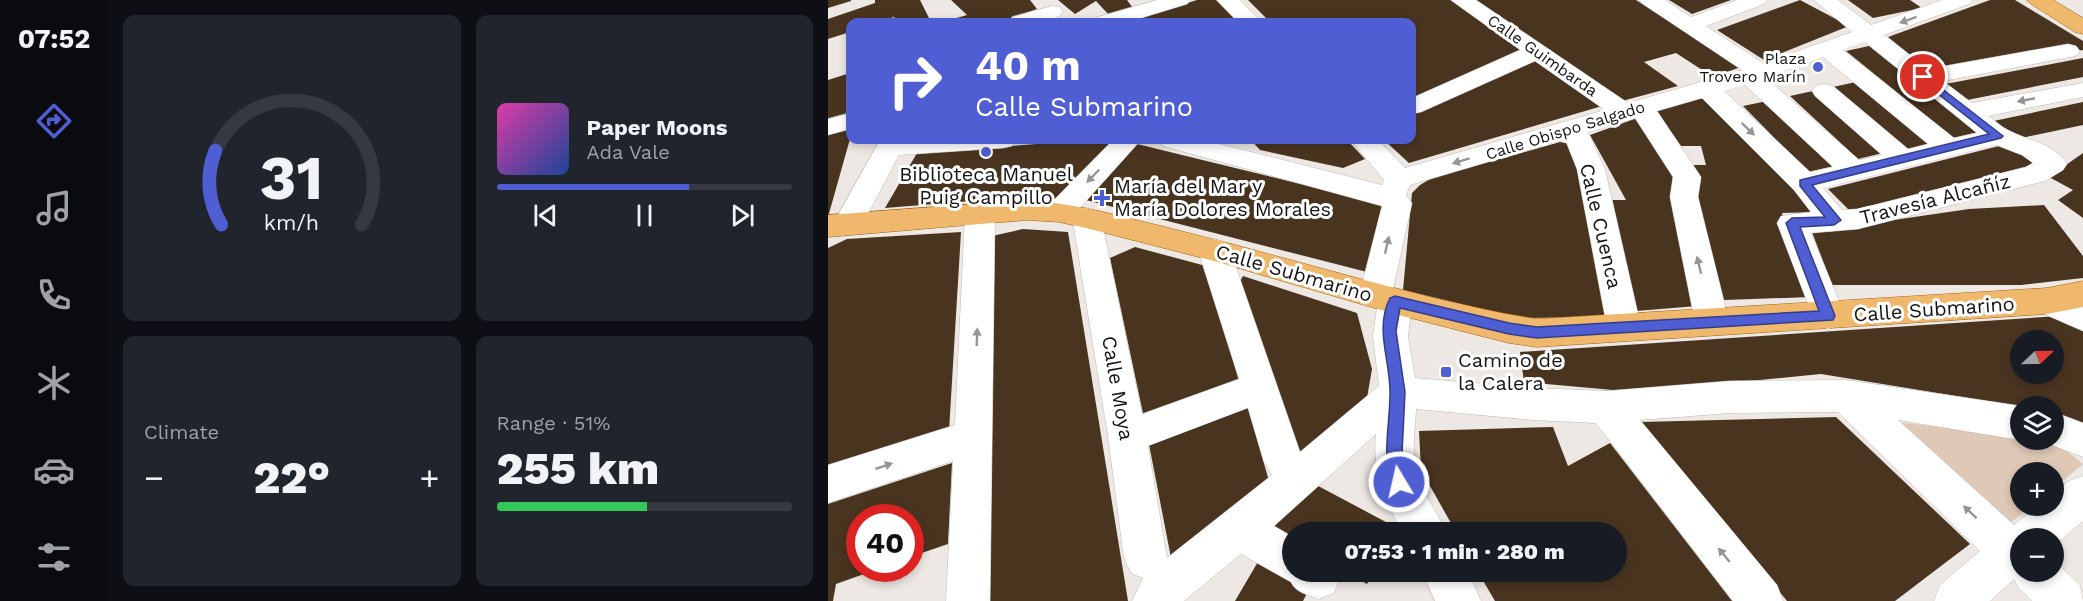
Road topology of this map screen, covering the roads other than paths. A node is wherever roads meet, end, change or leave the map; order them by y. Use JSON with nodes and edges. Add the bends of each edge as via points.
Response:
{"nodes":[{"id":1,"x":1180,"y":0,"type":"edge"},
{"id":2,"x":1228,"y":0,"type":"edge"},
{"id":3,"x":1462,"y":0,"type":"edge"},
{"id":4,"x":1650,"y":0,"type":"edge"},
{"id":5,"x":1757,"y":0,"type":"edge"},
{"id":6,"x":1825,"y":0,"type":"edge"},
{"id":7,"x":1962,"y":0,"type":"edge"},
{"id":8,"x":2038,"y":0,"type":"edge"},
{"id":9,"x":1933,"y":4,"type":"edge"},
{"id":10,"x":1144,"y":5,"type":"edge"},
{"id":11,"x":1051,"y":12,"type":"edge"},
{"id":12,"x":1032,"y":18,"type":"edge"},
{"id":13,"x":1115,"y":18,"type":"edge"},
{"id":14,"x":1246,"y":18,"type":"edge"},
{"id":15,"x":2082,"y":24,"type":"edge"},
{"id":16,"x":1689,"y":25,"type":"junction"},
{"id":17,"x":1868,"y":34,"type":"junction"},
{"id":18,"x":1827,"y":49,"type":"junction"},
{"id":19,"x":1538,"y":51,"type":"junction"},
{"id":20,"x":2068,"y":51,"type":"dead end"},
{"id":21,"x":1755,"y":74,"type":"junction"},
{"id":22,"x":1923,"y":77,"type":"junction"},
{"id":23,"x":1706,"y":88,"type":"junction"},
{"id":24,"x":2083,"y":90,"type":"edge"},
{"id":25,"x":1824,"y":91,"type":"dead end"},
{"id":26,"x":1416,"y":105,"type":"edge"},
{"id":27,"x":1632,"y":109,"type":"junction"},
{"id":28,"x":1967,"y":112,"type":"junction"},
{"id":29,"x":846,"y":122,"type":"edge"},
{"id":30,"x":828,"y":127,"type":"edge"},
{"id":31,"x":1573,"y":127,"type":"junction"},
{"id":32,"x":1998,"y":136,"type":"junction"},
{"id":33,"x":891,"y":144,"type":"edge"},
{"id":34,"x":1125,"y":144,"type":"edge"},
{"id":35,"x":1204,"y":144,"type":"edge"},
{"id":36,"x":1367,"y":144,"type":"edge"},
{"id":37,"x":1235,"y":148,"type":"edge"},
{"id":38,"x":1949,"y":148,"type":"junction"},
{"id":39,"x":1903,"y":159,"type":"junction"},
{"id":40,"x":1854,"y":171,"type":"junction"},
{"id":41,"x":1804,"y":183,"type":"junction"},
{"id":42,"x":1395,"y":188,"type":"junction"},
{"id":43,"x":980,"y":214,"type":"junction"},
{"id":44,"x":1073,"y":215,"type":"junction"},
{"id":45,"x":1834,"y":220,"type":"junction"},
{"id":46,"x":834,"y":226,"type":"edge"},
{"id":47,"x":1214,"y":250,"type":"junction"},
{"id":48,"x":2083,"y":294,"type":"edge"},
{"id":49,"x":1385,"y":299,"type":"junction"},
{"id":50,"x":2048,"y":302,"type":"junction"},
{"id":51,"x":1828,"y":316,"type":"junction"},
{"id":52,"x":2083,"y":318,"type":"edge"},
{"id":53,"x":1712,"y":322,"type":"junction"},
{"id":54,"x":1624,"y":327,"type":"junction"},
{"id":55,"x":1259,"y":388,"type":"junction"},
{"id":56,"x":1398,"y":392,"type":"junction"},
{"id":57,"x":1846,"y":396,"type":"junction"},
{"id":58,"x":1606,"y":406,"type":"junction"},
{"id":59,"x":2010,"y":421,"type":"edge"},
{"id":60,"x":2064,"y":433,"type":"edge"},
{"id":61,"x":1127,"y":436,"type":"junction"},
{"id":62,"x":974,"y":437,"type":"junction"},
{"id":63,"x":2083,"y":440,"type":"edge"},
{"id":64,"x":1284,"y":462,"type":"dead end"},
{"id":65,"x":828,"y":484,"type":"edge"},
{"id":66,"x":2083,"y":495,"type":"edge"},
{"id":67,"x":1420,"y":522,"type":"edge"},
{"id":68,"x":2049,"y":528,"type":"edge"},
{"id":69,"x":1239,"y":529,"type":"junction"},
{"id":70,"x":2010,"y":542,"type":"edge"},
{"id":71,"x":1282,"y":555,"type":"edge"},
{"id":72,"x":1146,"y":558,"type":"dead end"},
{"id":73,"x":2010,"y":563,"type":"edge"},
{"id":74,"x":2047,"y":582,"type":"edge"},
{"id":75,"x":968,"y":601,"type":"edge"},
{"id":76,"x":1154,"y":601,"type":"edge"},
{"id":77,"x":1761,"y":601,"type":"edge"},
{"id":78,"x":1956,"y":601,"type":"edge"},
{"id":79,"x":2064,"y":601,"type":"edge"}],
"edges":[{"from":1,"to":10,"type":"street"},
{"from":2,"to":14,"type":"street"},
{"from":3,"to":19,"type":"street","name":"Calle Guimbarda"},
{"from":4,"to":16,"type":"street"},
{"from":5,"to":16,"type":"street"},
{"from":6,"to":17,"type":"street"},
{"from":7,"to":9,"type":"street","name":"Calle Obispo Salgado"},
{"from":8,"to":15,"type":"main road"},
{"from":9,"to":17,"type":"street","name":"Calle Obispo Salgado","one_way":true},
{"from":10,"to":13,"type":"street"},
{"from":11,"to":12,"type":"street"},
{"from":16,"to":21,"type":"street"},
{"from":17,"to":18,"type":"street","name":"Calle Obispo Salgado"},
{"from":17,"to":22,"type":"street"},
{"from":18,"to":21,"type":"street","name":"Calle Obispo Salgado"},
{"from":18,"to":38,"type":"street"},
{"from":19,"to":26,"type":"street"},
{"from":19,"to":27,"type":"street","name":"Calle Guimbarda"},
{"from":20,"to":22,"type":"street"},
{"from":21,"to":23,"type":"street","name":"Calle Obispo Salgado"},
{"from":21,"to":40,"type":"street"},
{"from":22,"to":28,"type":"street"},
{"from":23,"to":27,"type":"street","name":"Calle Obispo Salgado"},
{"from":23,"to":41,"type":"street","one_way":true},
{"from":24,"to":28,"type":"street","one_way":true},
{"from":25,"to":39,"type":"street"},
{"from":27,"to":31,"type":"street","name":"Calle Obispo Salgado"},
{"from":53,"to":27,"type":"street","name":"Calle Guimbarda","one_way":true,"via":[[1684,197],[1687,177]]},
{"from":28,"to":32,"type":"street"},
{"from":29,"to":30,"type":"street"},
{"from":31,"to":42,"type":"street","name":"Calle Obispo Salgado","one_way":true},
{"from":31,"to":54,"type":"street","name":"Calle Cuenca","via":[[1591,169]]},
{"from":32,"to":38,"type":"street"},
{"from":32,"to":45,"type":"street","name":"Travesía Alcañíz","via":[[2032,149],[2052,164],[2036,174],[1858,219]]},
{"from":33,"to":46,"type":"street"},
{"from":34,"to":44,"type":"street","one_way":true},
{"from":35,"to":37,"type":"street"},
{"from":36,"to":42,"type":"street"},
{"from":37,"to":42,"type":"street"},
{"from":38,"to":39,"type":"street"},
{"from":39,"to":40,"type":"street"},
{"from":40,"to":41,"type":"street"},
{"from":41,"to":45,"type":"street"},
{"from":49,"to":42,"type":"street","one_way":true,"via":[[1397,203]]},
{"from":43,"to":44,"type":"main road","name":"Calle Submarino","via":[[1027,210]]},
{"from":43,"to":46,"type":"main road","name":"Calle Submarino"},
{"from":62,"to":43,"type":"street","one_way":true},
{"from":44,"to":47,"type":"main road","name":"Calle Submarino"},
{"from":44,"to":61,"type":"street","name":"Calle Moya"},
{"from":45,"to":51,"type":"street","name":"Travesía Alcañíz","via":[[1792,223]]},
{"from":47,"to":49,"type":"main road","name":"Calle Submarino"},
{"from":47,"to":55,"type":"street"},
{"from":48,"to":50,"type":"main road","name":"Calle Submarino"},
{"from":49,"to":54,"type":"main road","name":"Calle Submarino","via":[[1530,332]]},
{"from":49,"to":56,"type":"street"},
{"from":50,"to":51,"type":"main road","name":"Calle Submarino"},
{"from":50,"to":52,"type":"street"},
{"from":51,"to":53,"type":"main road","name":"Calle Submarino"},
{"from":53,"to":54,"type":"main road","name":"Calle Submarino"},
{"from":55,"to":61,"type":"street"},
{"from":55,"to":64,"type":"street"},
{"from":56,"to":58,"type":"street"},
{"from":56,"to":67,"type":"street","via":[[1396,469]]},
{"from":56,"to":69,"type":"street"},
{"from":57,"to":58,"type":"street","via":[[1730,397]]},
{"from":57,"to":59,"type":"street"},
{"from":70,"to":57,"type":"street","one_way":true},
{"from":77,"to":58,"type":"street","one_way":true},
{"from":60,"to":63,"type":"street"},
{"from":61,"to":72,"type":"street","name":"Calle Moya"},
{"from":65,"to":62,"type":"street","one_way":true},
{"from":62,"to":75,"type":"street"},
{"from":66,"to":68,"type":"street"},
{"from":69,"to":71,"type":"street"},
{"from":69,"to":76,"type":"street"},
{"from":73,"to":78,"type":"street"},
{"from":74,"to":79,"type":"street"}]}
